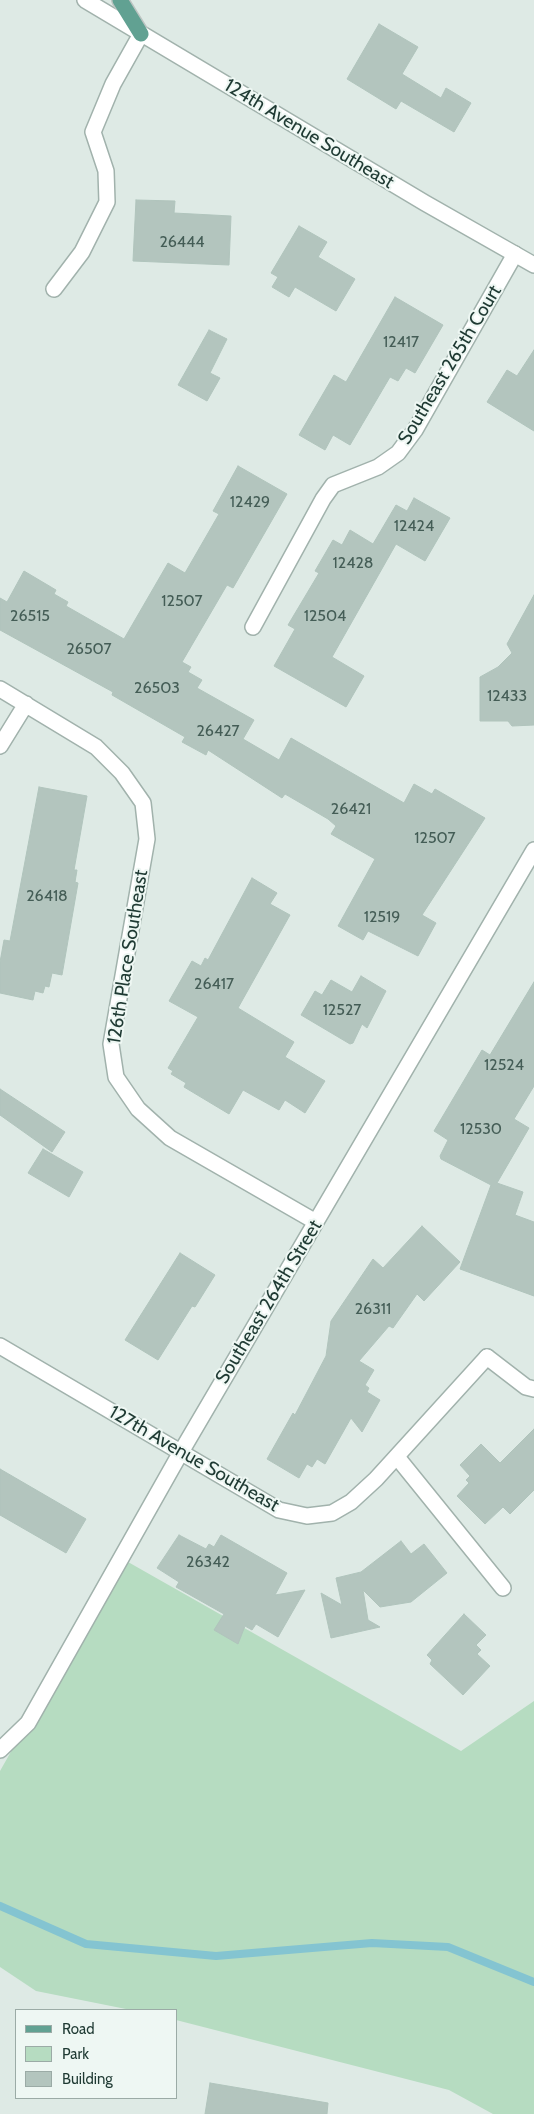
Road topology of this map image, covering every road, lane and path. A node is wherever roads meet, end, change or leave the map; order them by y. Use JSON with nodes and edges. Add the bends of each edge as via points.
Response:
{"nodes":[{"id":1,"x":85,"y":0,"type":"edge"},
{"id":2,"x":120,"y":0,"type":"edge"},
{"id":3,"x":141,"y":34,"type":"junction"},
{"id":4,"x":515,"y":254,"type":"junction"},
{"id":5,"x":534,"y":265,"type":"edge"},
{"id":6,"x":54,"y":289,"type":"dead end"},
{"id":7,"x":253,"y":627,"type":"dead end"},
{"id":8,"x":0,"y":689,"type":"edge"},
{"id":9,"x":26,"y":704,"type":"junction"},
{"id":10,"x":0,"y":746,"type":"edge"},
{"id":11,"x":534,"y":850,"type":"edge"},
{"id":12,"x":316,"y":1222,"type":"junction"},
{"id":13,"x":0,"y":1346,"type":"edge"},
{"id":14,"x":534,"y":1389,"type":"edge"},
{"id":15,"x":181,"y":1452,"type":"junction"},
{"id":16,"x":397,"y":1456,"type":"junction"},
{"id":17,"x":503,"y":1588,"type":"dead end"},
{"id":18,"x":0,"y":1750,"type":"edge"}],
"edges":[{"from":1,"to":3,"type":"street","name":"124th Avenue Southeast"},
{"from":2,"to":3,"type":"main road"},
{"from":3,"to":4,"type":"street","name":"124th Avenue Southeast"},
{"from":3,"to":6,"type":"street","via":[[113,84],[93,132],[106,171],[107,202],[82,252]]},
{"from":4,"to":5,"type":"street","name":"124th Avenue Southeast"},
{"from":4,"to":7,"type":"street","name":"Southeast 265th Court","via":[[414,430],[398,452],[378,467],[334,485],[323,499]]},
{"from":8,"to":9,"type":"street","name":"126th Place Southeast"},
{"from":9,"to":10,"type":"street"},
{"from":9,"to":12,"type":"street","name":"126th Place Southeast","via":[[96,747],[122,773],[143,803],[147,838],[111,1044],[116,1077],[138,1109],[170,1138]]},
{"from":11,"to":12,"type":"street","name":"Southeast 264th Street"},
{"from":12,"to":15,"type":"street","name":"Southeast 264th Street"},
{"from":13,"to":15,"type":"street","name":"127th Avenue Southeast"},
{"from":14,"to":16,"type":"street","name":"127th Avenue Southeast","via":[[526,1387],[487,1357]]},
{"from":15,"to":16,"type":"street","name":"127th Avenue Southeast","via":[[279,1510],[307,1516],[332,1513],[351,1502]]},
{"from":15,"to":18,"type":"street","name":"Southeast 264th Street","via":[[28,1723]]},
{"from":16,"to":17,"type":"street"}]}
